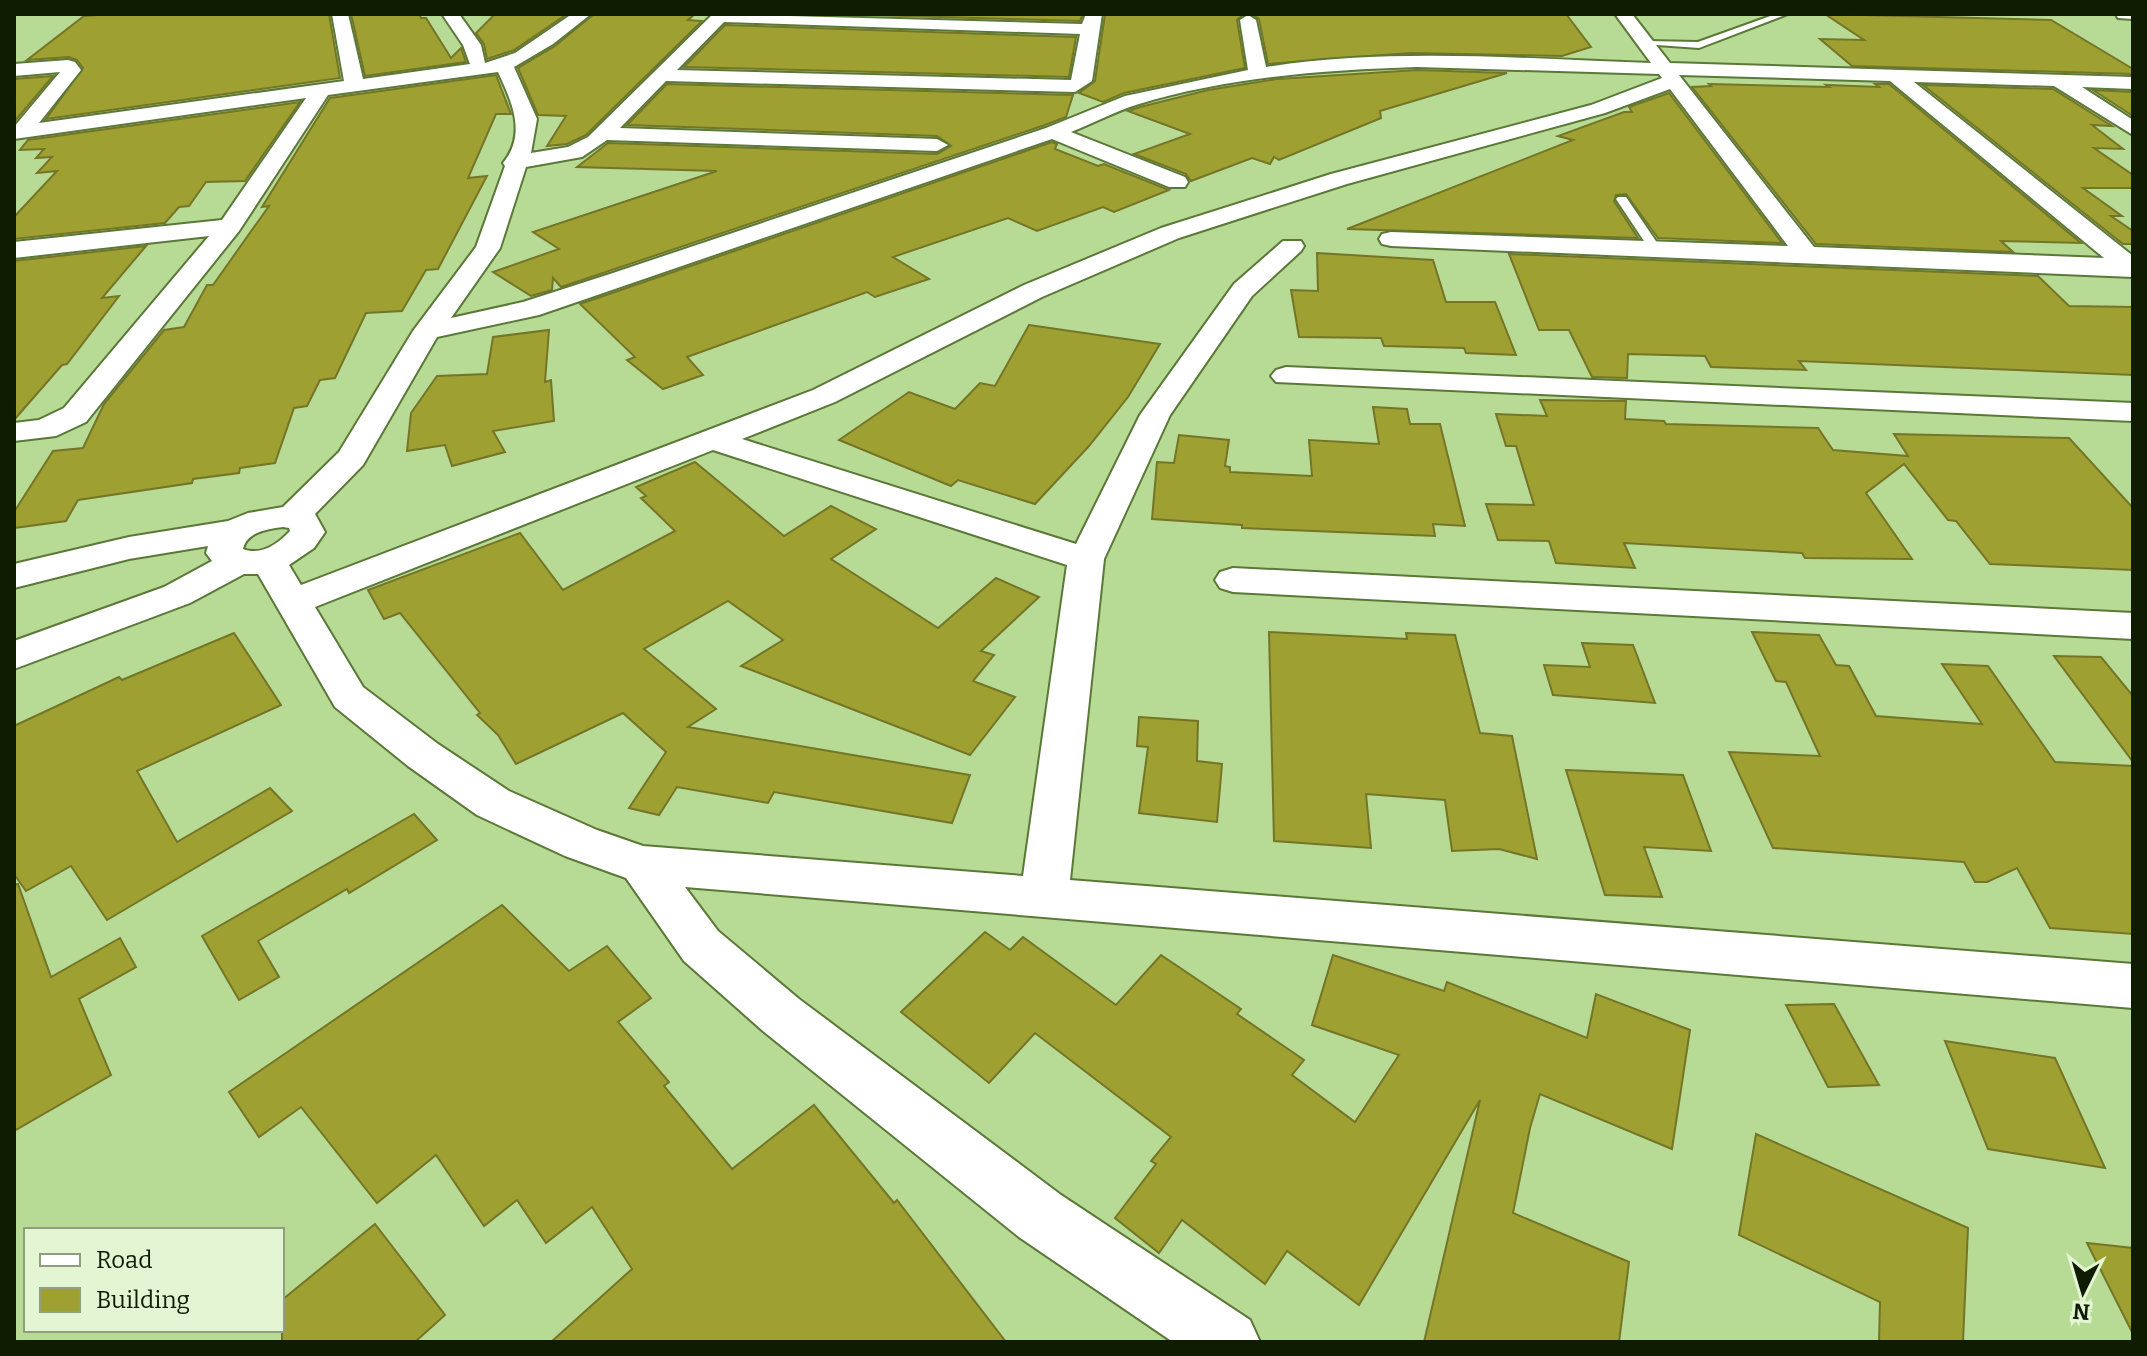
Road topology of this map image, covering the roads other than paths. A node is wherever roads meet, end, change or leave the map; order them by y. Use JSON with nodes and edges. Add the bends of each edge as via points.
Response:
{"nodes":[{"id":1,"x":340,"y":14,"type":"edge"},
{"id":2,"x":450,"y":14,"type":"edge"},
{"id":3,"x":583,"y":14,"type":"edge"},
{"id":4,"x":1623,"y":14,"type":"edge"},
{"id":5,"x":1784,"y":14,"type":"edge"},
{"id":6,"x":2124,"y":14,"type":"edge"},
{"id":7,"x":2133,"y":14,"type":"edge"},
{"id":8,"x":722,"y":15,"type":"edge"},
{"id":9,"x":1248,"y":20,"type":"dead end"},
{"id":10,"x":1092,"y":21,"type":"edge"},
{"id":11,"x":1647,"y":44,"type":"junction"},
{"id":12,"x":489,"y":64,"type":"junction"},
{"id":13,"x":14,"y":70,"type":"edge"},
{"id":14,"x":1258,"y":74,"type":"junction"},
{"id":15,"x":1668,"y":74,"type":"junction"},
{"id":16,"x":660,"y":75,"type":"junction"},
{"id":17,"x":1894,"y":75,"type":"junction"},
{"id":18,"x":2059,"y":81,"type":"junction"},
{"id":19,"x":354,"y":83,"type":"junction"},
{"id":20,"x":2133,"y":83,"type":"edge"},
{"id":21,"x":323,"y":88,"type":"junction"},
{"id":22,"x":2133,"y":129,"type":"edge"},
{"id":23,"x":17,"y":132,"type":"edge"},
{"id":24,"x":1053,"y":132,"type":"junction"},
{"id":25,"x":603,"y":134,"type":"junction"},
{"id":26,"x":937,"y":145,"type":"dead end"},
{"id":27,"x":514,"y":163,"type":"junction"},
{"id":28,"x":1177,"y":182,"type":"dead end"},
{"id":29,"x":1622,"y":199,"type":"dead end"},
{"id":30,"x":230,"y":226,"type":"junction"},
{"id":31,"x":1391,"y":239,"type":"dead end"},
{"id":32,"x":1292,"y":246,"type":"dead end"},
{"id":33,"x":14,"y":250,"type":"edge"},
{"id":34,"x":1656,"y":250,"type":"junction"},
{"id":35,"x":1806,"y":254,"type":"junction"},
{"id":36,"x":2132,"y":268,"type":"edge"},
{"id":37,"x":427,"y":331,"type":"junction"},
{"id":38,"x":1286,"y":376,"type":"dead end"},
{"id":39,"x":2133,"y":412,"type":"edge"},
{"id":40,"x":14,"y":432,"type":"edge"},
{"id":41,"x":714,"y":440,"type":"junction"},
{"id":42,"x":248,"y":551,"type":"junction"},
{"id":43,"x":1086,"y":559,"type":"junction"},
{"id":44,"x":14,"y":576,"type":"edge"},
{"id":45,"x":1233,"y":580,"type":"dead end"},
{"id":46,"x":291,"y":603,"type":"junction"},
{"id":47,"x":2133,"y":626,"type":"edge"},
{"id":48,"x":14,"y":656,"type":"edge"},
{"id":49,"x":642,"y":865,"type":"junction"},
{"id":50,"x":1044,"y":899,"type":"junction"},
{"id":51,"x":2133,"y":986,"type":"edge"},
{"id":52,"x":1228,"y":1342,"type":"edge"}],
"edges":[{"from":1,"to":19,"type":"street"},
{"from":2,"to":12,"type":"street"},
{"from":3,"to":12,"type":"street","via":[[533,50]]},
{"from":4,"to":11,"type":"street"},
{"from":5,"to":11,"type":"lane","via":[[1699,45]]},
{"from":6,"to":7,"type":"street"},
{"from":8,"to":10,"type":"street"},
{"from":8,"to":16,"type":"street"},
{"from":9,"to":14,"type":"street"},
{"from":10,"to":16,"type":"street","via":[[1082,81],[1075,86]]},
{"from":11,"to":15,"type":"street"},
{"from":12,"to":19,"type":"street"},
{"from":12,"to":27,"type":"street","via":[[527,119]]},
{"from":13,"to":23,"type":"street","via":[[72,70]]},
{"from":14,"to":15,"type":"street","via":[[1364,62]]},
{"from":14,"to":24,"type":"street","via":[[1132,100]]},
{"from":15,"to":17,"type":"street"},
{"from":15,"to":35,"type":"street"},
{"from":15,"to":41,"type":"street","via":[[1598,109],[1339,179],[1170,233],[1033,291],[824,396]]},
{"from":16,"to":25,"type":"street"},
{"from":17,"to":18,"type":"street"},
{"from":17,"to":36,"type":"street"},
{"from":18,"to":20,"type":"street"},
{"from":18,"to":22,"type":"street"},
{"from":19,"to":21,"type":"street"},
{"from":21,"to":23,"type":"street"},
{"from":21,"to":30,"type":"street"},
{"from":24,"to":28,"type":"street"},
{"from":24,"to":37,"type":"street","via":[[529,309]]},
{"from":25,"to":26,"type":"street"},
{"from":25,"to":27,"type":"street","via":[[574,152]]},
{"from":27,"to":37,"type":"street","via":[[488,248]]},
{"from":29,"to":34,"type":"lane"},
{"from":30,"to":33,"type":"street"},
{"from":30,"to":40,"type":"street","via":[[75,415],[45,429]]},
{"from":31,"to":34,"type":"street"},
{"from":32,"to":43,"type":"street","via":[[1243,290],[1155,415]]},
{"from":34,"to":35,"type":"street"},
{"from":35,"to":36,"type":"street"},
{"from":37,"to":42,"type":"street","via":[[352,458],[292,517],[307,525],[303,540],[295,548]]},
{"from":38,"to":39,"type":"street"},
{"from":41,"to":43,"type":"street"},
{"from":41,"to":46,"type":"street"},
{"from":42,"to":44,"type":"street","via":[[129,548]]},
{"from":42,"to":46,"type":"street"},
{"from":42,"to":48,"type":"street","via":[[177,595]]},
{"from":43,"to":50,"type":"street"},
{"from":45,"to":47,"type":"street"},
{"from":46,"to":49,"type":"street","via":[[349,697],[423,755],[493,803]]},
{"from":49,"to":50,"type":"street"},
{"from":49,"to":52,"type":"street","via":[[701,946],[781,1015],[1040,1216]]},
{"from":50,"to":51,"type":"street"}]}
